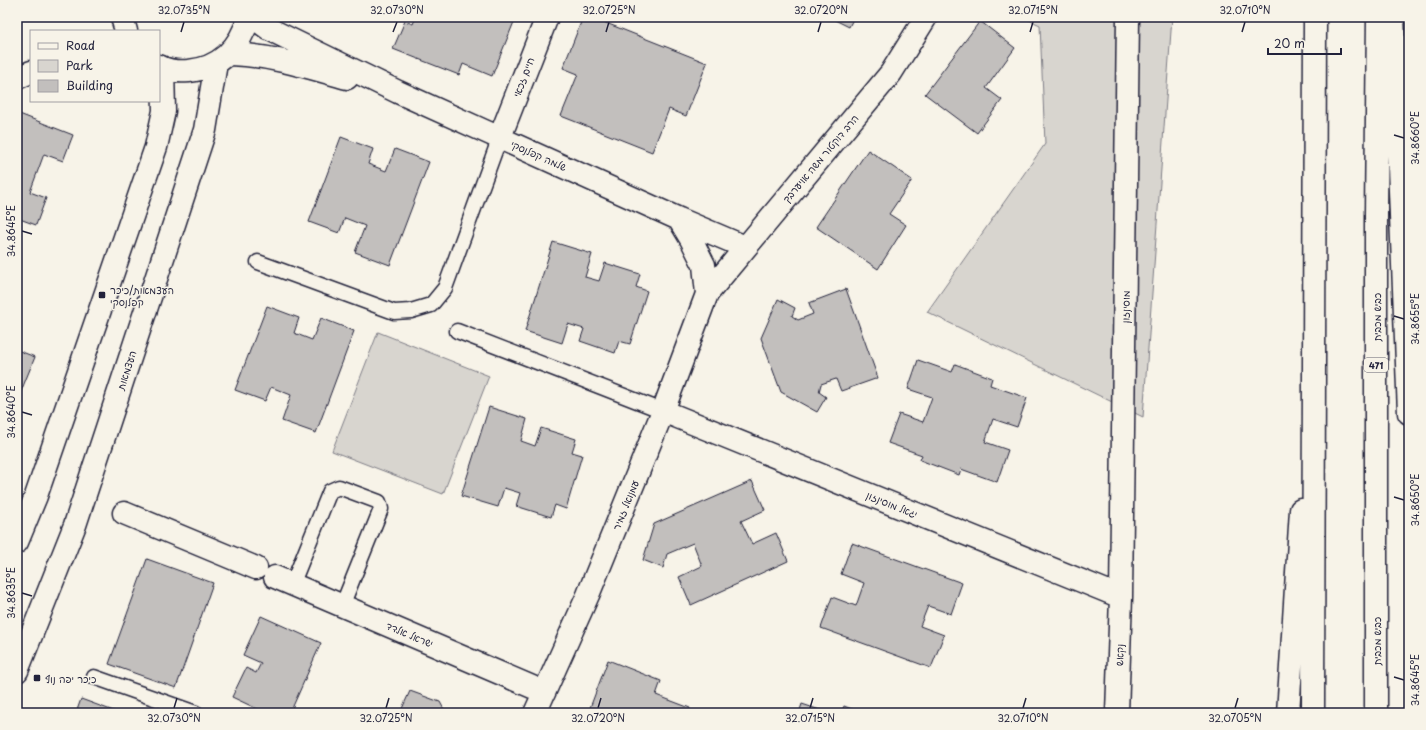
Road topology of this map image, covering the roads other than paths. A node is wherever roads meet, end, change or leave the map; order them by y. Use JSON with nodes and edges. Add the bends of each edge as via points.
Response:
{"nodes":[{"id":1,"x":122,"y":17,"type":"edge"},
{"id":2,"x":249,"y":17,"type":"edge"},
{"id":3,"x":253,"y":17,"type":"edge"},
{"id":4,"x":547,"y":17,"type":"edge"},
{"id":5,"x":926,"y":17,"type":"edge"},
{"id":6,"x":1128,"y":17,"type":"edge"},
{"id":7,"x":1316,"y":17,"type":"edge"},
{"id":8,"x":1378,"y":17,"type":"edge"},
{"id":9,"x":1393,"y":17,"type":"edge"},
{"id":10,"x":126,"y":30,"type":"edge"},
{"id":11,"x":223,"y":58,"type":"junction"},
{"id":12,"x":161,"y":67,"type":"edge"},
{"id":13,"x":30,"y":72,"type":"edge"},
{"id":14,"x":17,"y":78,"type":"edge"},
{"id":15,"x":398,"y":92,"type":"junction"},
{"id":16,"x":500,"y":137,"type":"junction"},
{"id":17,"x":679,"y":219,"type":"junction"},
{"id":18,"x":745,"y":247,"type":"junction"},
{"id":19,"x":258,"y":262,"type":"dead end"},
{"id":20,"x":1316,"y":267,"type":"junction"},
{"id":21,"x":707,"y":294,"type":"junction"},
{"id":22,"x":457,"y":331,"type":"dead end"},
{"id":23,"x":663,"y":411,"type":"junction"},
{"id":24,"x":1409,"y":413,"type":"edge"},
{"id":25,"x":124,"y":513,"type":"dead end"},
{"id":26,"x":17,"y":542,"type":"edge"},
{"id":27,"x":274,"y":577,"type":"junction"},
{"id":28,"x":1121,"y":597,"type":"junction"},
{"id":29,"x":342,"y":606,"type":"junction"},
{"id":30,"x":17,"y":671,"type":"edge"},
{"id":31,"x":94,"y":677,"type":"dead end"},
{"id":32,"x":544,"y":692,"type":"junction"},
{"id":33,"x":196,"y":713,"type":"edge"},
{"id":34,"x":535,"y":713,"type":"edge"},
{"id":35,"x":1117,"y":713,"type":"edge"},
{"id":36,"x":1288,"y":713,"type":"edge"},
{"id":37,"x":1314,"y":713,"type":"edge"},
{"id":38,"x":1376,"y":713,"type":"edge"}],
"edges":[{"from":1,"to":10,"type":"main road"},
{"from":2,"to":11,"type":"main road","via":[[240,40]]},
{"from":3,"to":15,"type":"main road","name":"שלמה קפלנסקי","via":[[269,29]]},
{"from":4,"to":16,"type":"main road","name":"חיים זכאי"},
{"from":5,"to":18,"type":"main road","name":"הרב דוקטור משה אויערבך","via":[[891,72]]},
{"from":6,"to":28,"type":"main road","name":"מוסינזון"},
{"from":7,"to":20,"type":"main road"},
{"from":8,"to":38,"type":"main road","name":"כביש מכבית","number":"471"},
{"from":9,"to":24,"type":"main road"},
{"from":11,"to":12,"type":"main road","via":[[193,71],[181,72]]},
{"from":11,"to":15,"type":"main road","name":"שלמה קפלנסקי","via":[[255,55]]},
{"from":11,"to":30,"type":"main road","name":"העצמאות","via":[[205,130],[75,526]]},
{"from":12,"to":26,"type":"main road","via":[[164,111],[156,147],[36,496]]},
{"from":13,"to":14,"type":"main road"},
{"from":15,"to":16,"type":"main road","name":"שלמה קפלנסקי"},
{"from":16,"to":17,"type":"main road","name":"שלמה קפלנסקי"},
{"from":16,"to":19,"type":"lane","via":[[444,288],[431,305],[411,311],[394,312]]},
{"from":17,"to":18,"type":"main road","name":"שלמה קפלנסקי"},
{"from":17,"to":21,"type":"main road","via":[[704,265]]},
{"from":18,"to":21,"type":"main road","name":"הרב דוקטור משה אויערבך"},
{"from":20,"to":36,"type":"main road"},
{"from":20,"to":37,"type":"main road"},
{"from":21,"to":23,"type":"main road","name":"עמנואל זמיר"},
{"from":22,"to":23,"type":"lane"},
{"from":23,"to":28,"type":"main road","name":"יגאל מוסינזון"},
{"from":23,"to":32,"type":"main road","name":"עמנואל זמיר","via":[[588,595]]},
{"from":25,"to":27,"type":"main road","name":"ישראל אלדד"},
{"from":27,"to":29,"type":"main road","name":"ישראל אלדד"},
{"from":27,"to":29,"type":"lane","via":[[330,491],[339,487],[379,502],[382,509]]},
{"from":28,"to":35,"type":"main road","name":"נקאש"},
{"from":29,"to":32,"type":"main road","name":"ישראל אלדד"},
{"from":31,"to":33,"type":"lane"},
{"from":32,"to":34,"type":"main road","name":"עמנואל זמיר"}]}
